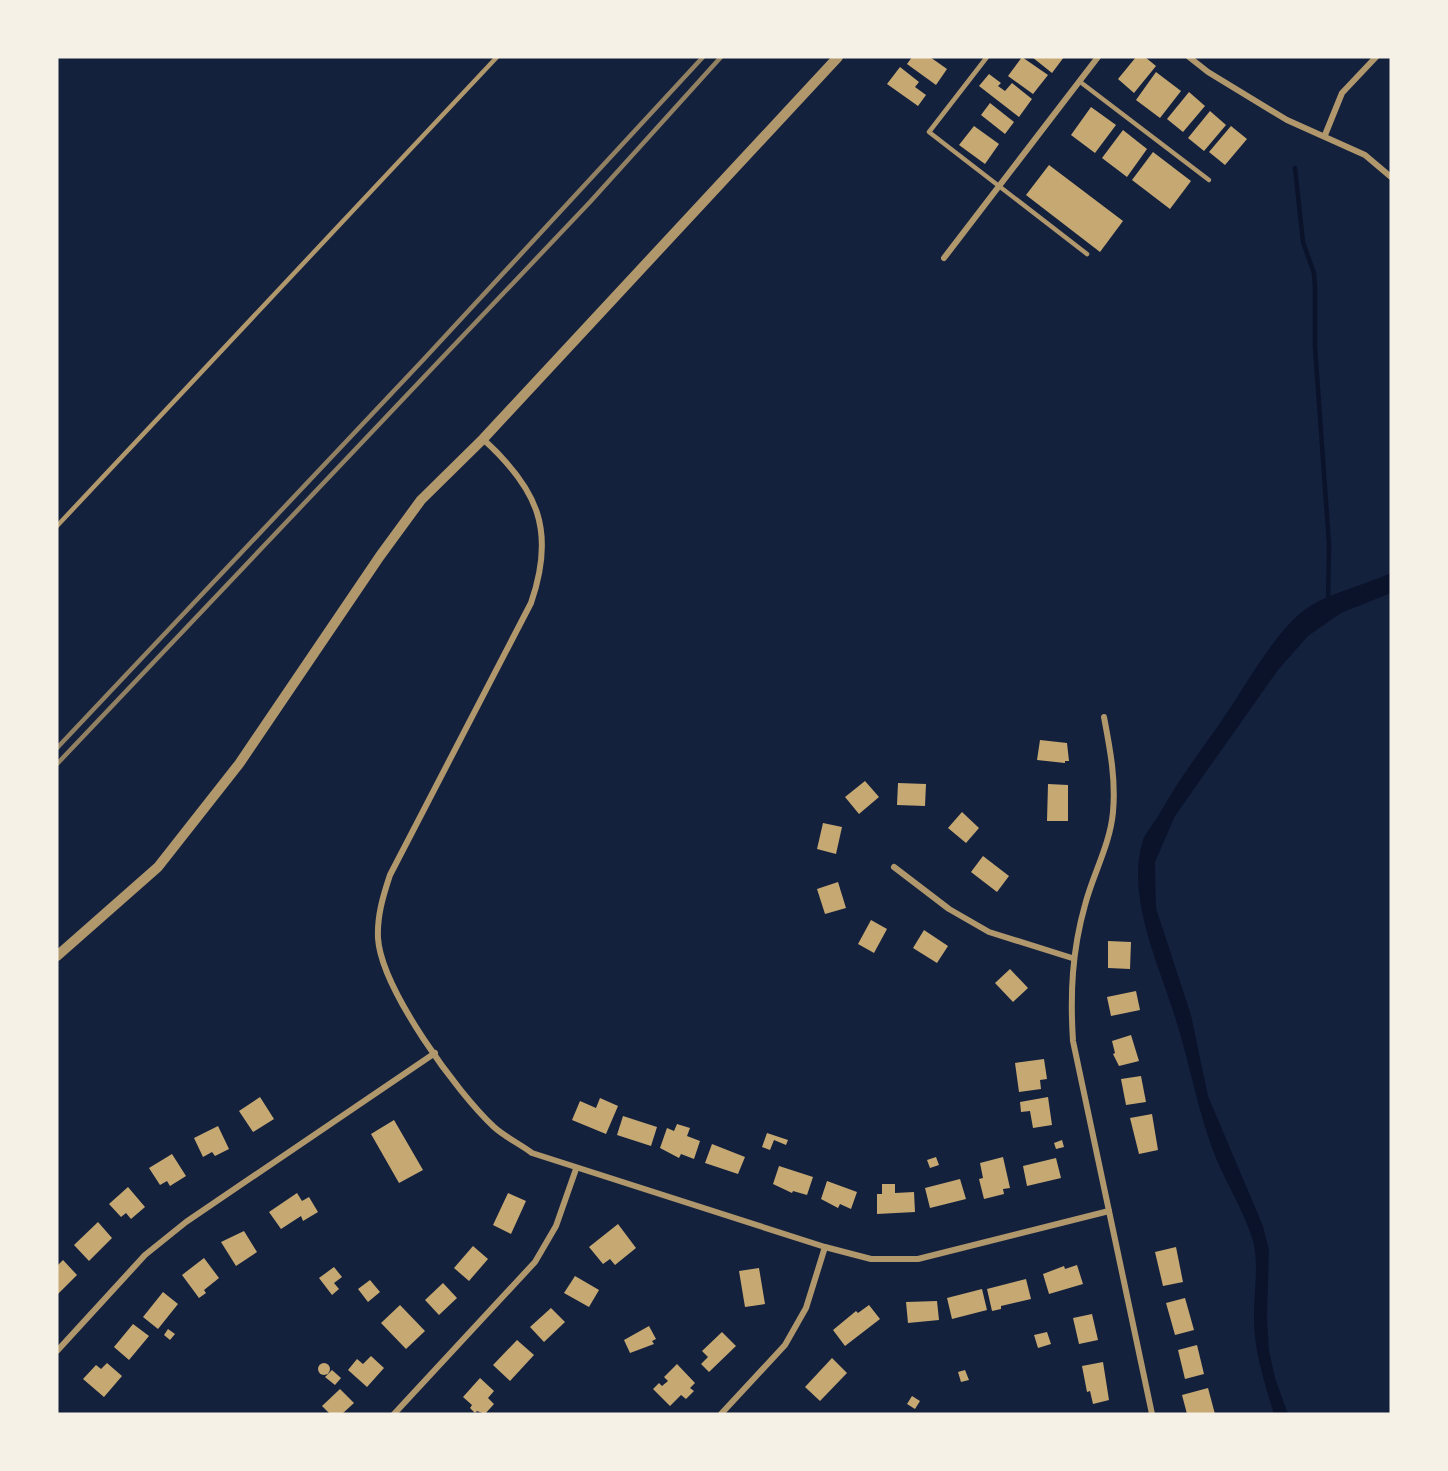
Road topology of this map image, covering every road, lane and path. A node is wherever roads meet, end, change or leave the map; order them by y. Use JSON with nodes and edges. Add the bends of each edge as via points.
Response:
{"nodes":[{"id":1,"x":497,"y":57,"type":"edge"},
{"id":2,"x":838,"y":57,"type":"edge"},
{"id":3,"x":987,"y":57,"type":"edge"},
{"id":4,"x":1098,"y":57,"type":"edge"},
{"id":5,"x":1189,"y":57,"type":"edge"},
{"id":6,"x":1376,"y":57,"type":"edge"},
{"id":7,"x":1079,"y":81,"type":"junction"},
{"id":8,"x":1325,"y":135,"type":"junction"},
{"id":9,"x":1391,"y":177,"type":"edge"},
{"id":10,"x":1209,"y":180,"type":"dead end"},
{"id":11,"x":998,"y":187,"type":"junction"},
{"id":12,"x":1087,"y":254,"type":"dead end"},
{"id":13,"x":944,"y":258,"type":"dead end"},
{"id":14,"x":483,"y":439,"type":"junction"},
{"id":15,"x":57,"y":526,"type":"edge"},
{"id":16,"x":1104,"y":717,"type":"dead end"},
{"id":17,"x":894,"y":867,"type":"dead end"},
{"id":18,"x":57,"y":956,"type":"edge"},
{"id":19,"x":1072,"y":958,"type":"junction"},
{"id":20,"x":435,"y":1053,"type":"junction"},
{"id":21,"x":576,"y":1169,"type":"junction"},
{"id":22,"x":1108,"y":1211,"type":"junction"},
{"id":23,"x":825,"y":1247,"type":"junction"},
{"id":24,"x":57,"y":1351,"type":"edge"},
{"id":25,"x":394,"y":1414,"type":"edge"},
{"id":26,"x":721,"y":1414,"type":"edge"},
{"id":27,"x":1152,"y":1414,"type":"edge"}],
"edges":[{"from":1,"to":15,"type":"lane"},
{"from":2,"to":14,"type":"street"},
{"from":3,"to":11,"type":"lane","via":[[929,132]]},
{"from":4,"to":7,"type":"street"},
{"from":5,"to":8,"type":"street","via":[[1287,120]]},
{"from":6,"to":8,"type":"street","via":[[1342,93]]},
{"from":7,"to":10,"type":"lane"},
{"from":7,"to":11,"type":"street"},
{"from":8,"to":9,"type":"street","via":[[1365,155]]},
{"from":11,"to":12,"type":"lane"},
{"from":11,"to":13,"type":"street"},
{"from":14,"to":18,"type":"street","via":[[421,500],[239,764],[158,867]]},
{"from":14,"to":20,"type":"street","via":[[510,464],[530,493],[540,522],[543,557],[531,603],[390,875],[380,904],[378,939],[385,973]]},
{"from":16,"to":19,"type":"street","via":[[1113,764],[1113,813]]},
{"from":17,"to":19,"type":"street","via":[[949,909],[989,932]]},
{"from":19,"to":22,"type":"street","via":[[1073,1041]]},
{"from":20,"to":21,"type":"street","via":[[468,1100],[495,1129],[532,1152]]},
{"from":20,"to":24,"type":"street","via":[[186,1222],[145,1255]]},
{"from":21,"to":23,"type":"street"},
{"from":21,"to":25,"type":"street","via":[[556,1226],[535,1262]]},
{"from":22,"to":23,"type":"street","via":[[918,1259],[871,1259]]},
{"from":22,"to":27,"type":"street"},
{"from":23,"to":26,"type":"street","via":[[806,1308],[785,1345]]}]}
